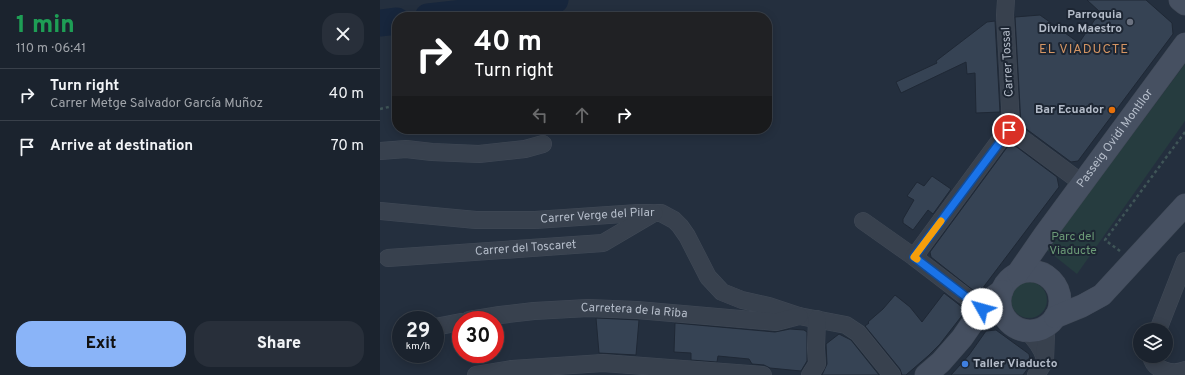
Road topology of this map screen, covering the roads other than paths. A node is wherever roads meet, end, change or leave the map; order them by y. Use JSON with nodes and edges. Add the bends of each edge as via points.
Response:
{"nodes":[{"id":1,"x":1006,"y":0,"type":"edge"},
{"id":2,"x":1180,"y":0,"type":"edge"},
{"id":3,"x":1185,"y":4,"type":"edge"},
{"id":4,"x":1185,"y":44,"type":"edge"},
{"id":5,"x":1009,"y":130,"type":"junction"},
{"id":6,"x":543,"y":144,"type":"dead end"},
{"id":7,"x":380,"y":151,"type":"edge"},
{"id":8,"x":1082,"y":183,"type":"junction"},
{"id":9,"x":1185,"y":206,"type":"edge"},
{"id":10,"x":380,"y":211,"type":"edge"},
{"id":11,"x":654,"y":213,"type":"junction"},
{"id":12,"x":863,"y":221,"type":"dead end"},
{"id":13,"x":1045,"y":234,"type":"junction"},
{"id":14,"x":914,"y":257,"type":"junction"},
{"id":15,"x":388,"y":258,"type":"dead end"},
{"id":16,"x":1185,"y":260,"type":"edge"},
{"id":17,"x":1018,"y":273,"type":"junction"},
{"id":18,"x":1051,"y":281,"type":"junction"},
{"id":19,"x":1002,"y":291,"type":"junction"},
{"id":20,"x":1098,"y":298,"type":"junction"},
{"id":21,"x":982,"y":309,"type":"junction"},
{"id":22,"x":504,"y":315,"type":"edge"},
{"id":23,"x":799,"y":316,"type":"junction"},
{"id":24,"x":1006,"y":318,"type":"junction"},
{"id":25,"x":817,"y":319,"type":"junction"},
{"id":26,"x":1052,"y":321,"type":"junction"},
{"id":27,"x":1161,"y":323,"type":"edge"},
{"id":28,"x":1026,"y":330,"type":"junction"},
{"id":29,"x":965,"y":334,"type":"junction"},
{"id":30,"x":1153,"y":363,"type":"edge"},
{"id":31,"x":1040,"y":368,"type":"edge"},
{"id":32,"x":1185,"y":370,"type":"edge"},
{"id":33,"x":476,"y":375,"type":"edge"},
{"id":34,"x":763,"y":375,"type":"edge"},
{"id":35,"x":810,"y":375,"type":"edge"},
{"id":36,"x":892,"y":375,"type":"edge"},
{"id":37,"x":926,"y":375,"type":"edge"}],
"edges":[{"from":1,"to":5,"type":"street","name":"Carrer Tossal","via":[[1012,121]]},
{"from":2,"to":3,"type":"main road"},
{"from":4,"to":8,"type":"main road","name":"Passeig Ovidi Montllor"},
{"from":5,"to":8,"type":"street"},
{"from":5,"to":14,"type":"street"},
{"from":6,"to":7,"type":"street","via":[[525,149],[479,154],[406,149]]},
{"from":8,"to":13,"type":"main road","name":"Passeig Ovidi Montllor"},
{"from":9,"to":20,"type":"main road"},
{"from":10,"to":11,"type":"street","name":"Carrer Verge del Pilar","via":[[484,220],[535,220]]},
{"from":11,"to":15,"type":"street","name":"Carrer del Toscaret","via":[[603,242]]},
{"from":11,"to":23,"type":"street","name":"Carrer Verge del Pilar","via":[[661,213],[680,226],[708,277],[722,292]]},
{"from":12,"to":14,"type":"street"},
{"from":13,"to":17,"type":"main road","name":"Passeig Ovidi Montllor"},
{"from":13,"to":18,"type":"main road","name":"Passeig Ovidi Montllor","via":[[1040,256]]},
{"from":14,"to":21,"type":"street"},
{"from":16,"to":27,"type":"street"},
{"from":17,"to":18,"type":"main road","via":[[1032,271]]},
{"from":17,"to":19,"type":"main road","via":[[1006,282]]},
{"from":18,"to":20,"type":"main road","via":[[1074,297],[1091,300]]},
{"from":18,"to":26,"type":"main road","via":[[1060,301]]},
{"from":19,"to":21,"type":"main road"},
{"from":19,"to":24,"type":"main road","via":[[1000,307]]},
{"from":20,"to":26,"type":"main road"},
{"from":21,"to":29,"type":"main road"},
{"from":22,"to":23,"type":"street","name":"Carretera de la Riba","via":[[588,308],[776,322]]},
{"from":23,"to":25,"type":"street","name":"Carrer Verge del Pilar"},
{"from":24,"to":28,"type":"main road","via":[[1012,325]]},
{"from":24,"to":29,"type":"main road","via":[[991,318]]},
{"from":25,"to":35,"type":"street","via":[[817,364]]},
{"from":25,"to":36,"type":"street","name":"Carrer Verge del Pilar","via":[[851,328]]},
{"from":26,"to":28,"type":"main road","via":[[1040,329]]},
{"from":26,"to":31,"type":"street","via":[[1046,333]]},
{"from":28,"to":31,"type":"street","via":[[1040,347]]},
{"from":29,"to":37,"type":"main road","via":[[942,362]]},
{"from":30,"to":32,"type":"street","via":[[1160,370],[1167,372],[1180,373]]},
{"from":33,"to":34,"type":"street","via":[[512,369],[603,363]]}]}
